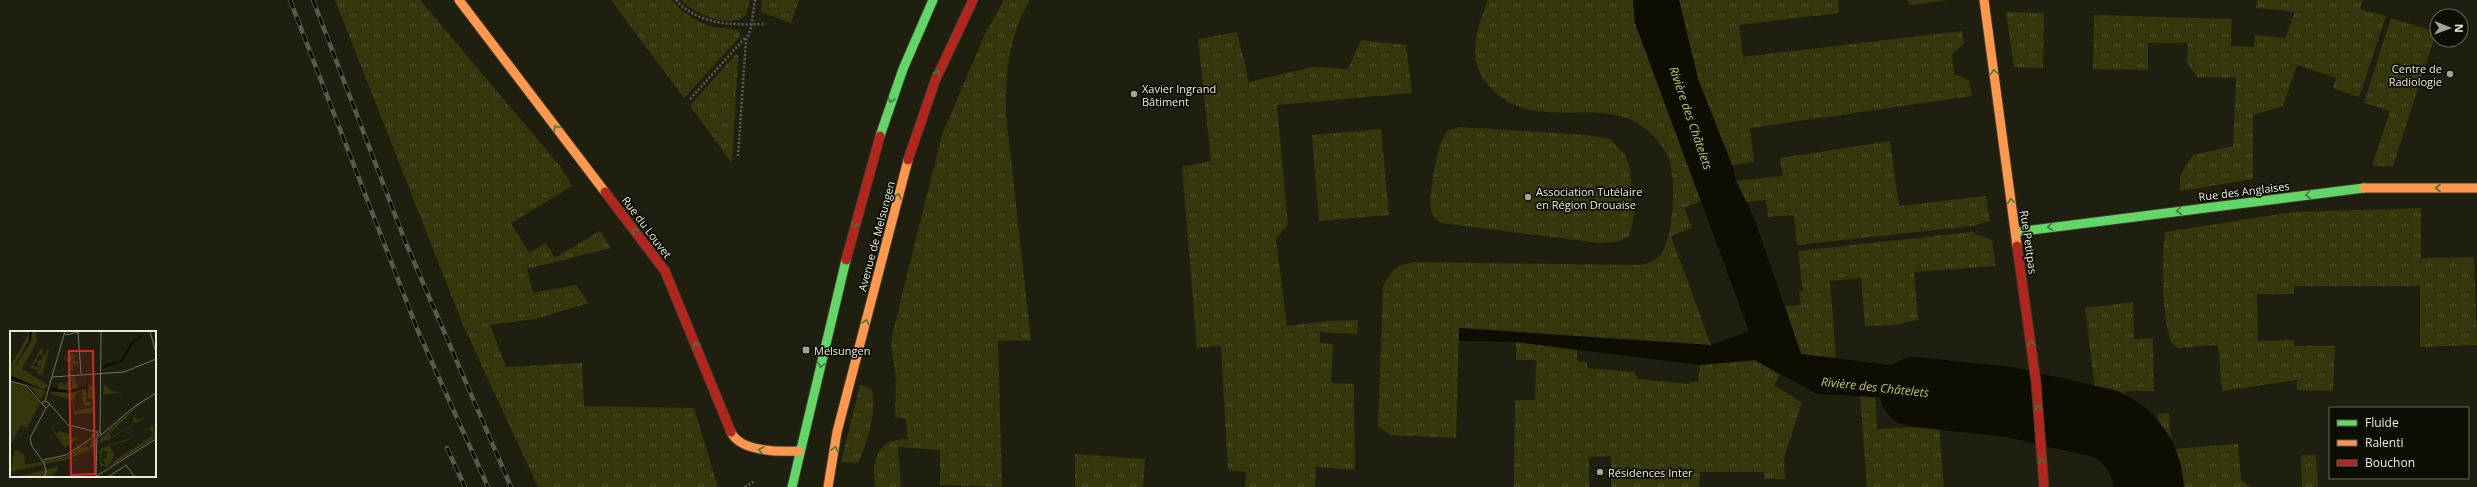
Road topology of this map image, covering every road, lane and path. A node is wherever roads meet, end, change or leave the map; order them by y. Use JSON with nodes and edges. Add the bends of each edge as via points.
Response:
{"nodes":[{"id":1,"x":459,"y":0,"type":"edge"},
{"id":2,"x":676,"y":0,"type":"edge"},
{"id":3,"x":755,"y":0,"type":"edge"},
{"id":4,"x":933,"y":0,"type":"edge"},
{"id":5,"x":973,"y":0,"type":"edge"},
{"id":6,"x":1984,"y":0,"type":"edge"},
{"id":7,"x":766,"y":24,"type":"dead end"},
{"id":8,"x":751,"y":25,"type":"junction"},
{"id":9,"x":747,"y":37,"type":"junction"},
{"id":10,"x":690,"y":99,"type":"dead end"},
{"id":11,"x":738,"y":156,"type":"dead end"},
{"id":12,"x":2477,"y":188,"type":"edge"},
{"id":13,"x":2016,"y":232,"type":"junction"},
{"id":14,"x":799,"y":451,"type":"junction"},
{"id":15,"x":792,"y":487,"type":"edge"},
{"id":16,"x":828,"y":487,"type":"edge"},
{"id":17,"x":2044,"y":487,"type":"edge"}],
"edges":[{"from":14,"to":1,"type":"street","name":"Rue du Louvet","one_way":true,"via":[[761,451],[743,444],[732,435],[666,271]]},
{"from":2,"to":8,"type":"path","via":[[703,19]]},
{"from":3,"to":8,"type":"path"},
{"from":4,"to":14,"type":"street","name":"Avenue de Melsungen","one_way":true,"via":[[894,90],[873,156]]},
{"from":16,"to":5,"type":"street","name":"Avenue de Melsungen","one_way":true,"via":[[844,409],[917,126],[937,72]]},
{"from":13,"to":6,"type":"street","name":"Rue Petitpas","one_way":true},
{"from":7,"to":8,"type":"path"},
{"from":8,"to":9,"type":"path"},
{"from":9,"to":10,"type":"path"},
{"from":9,"to":11,"type":"path"},
{"from":12,"to":13,"type":"street","name":"Rue des Anglaises","one_way":true,"via":[[2360,188]]},
{"from":17,"to":13,"type":"street","name":"Rue Petitpas","one_way":true,"via":[[2036,382]]},
{"from":14,"to":15,"type":"street","name":"Avenue de Melsungen"}]}
